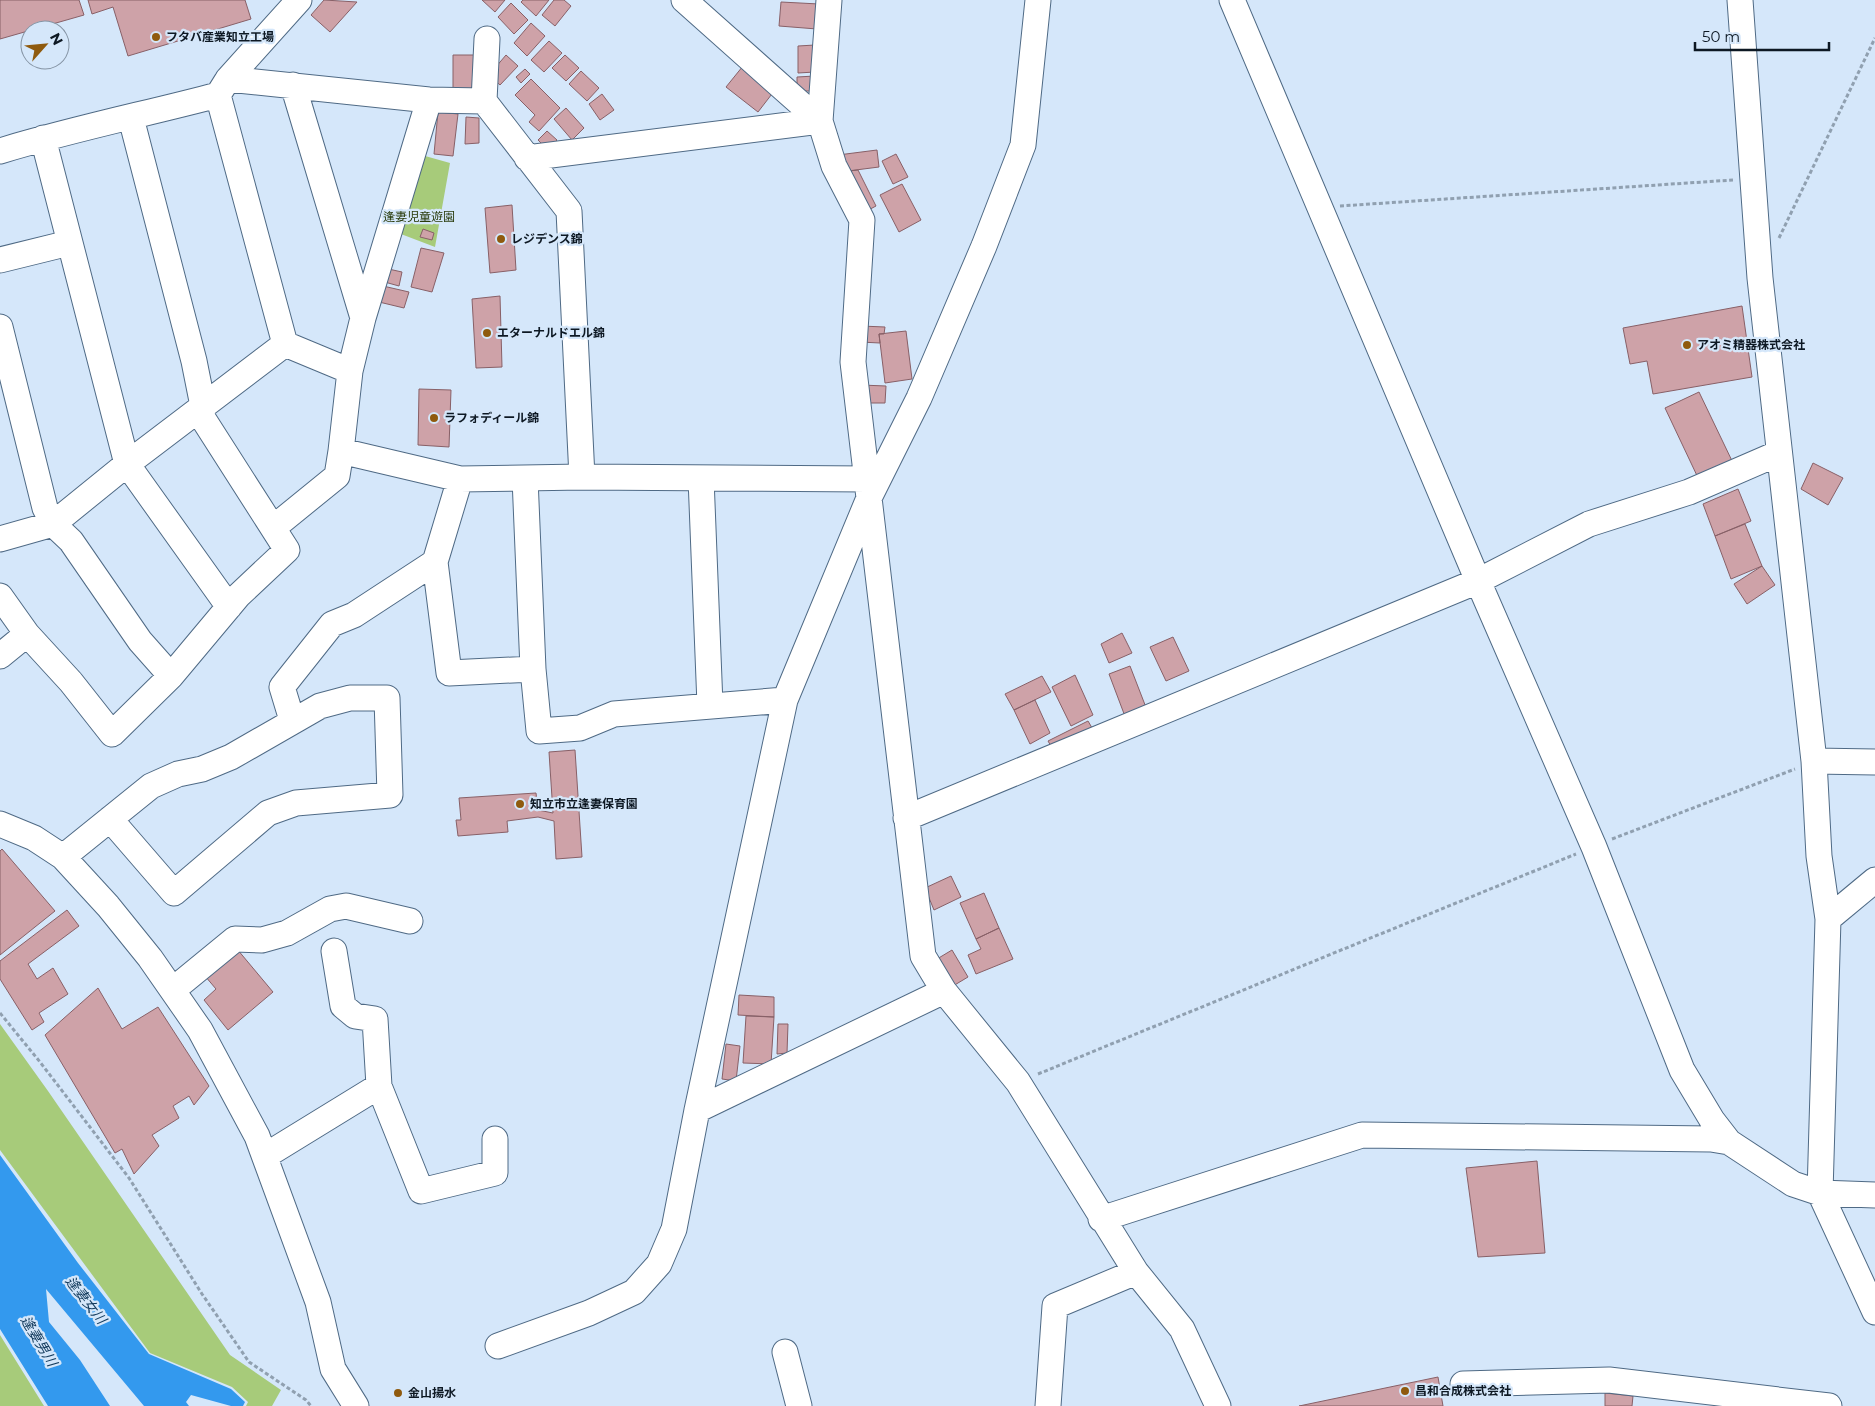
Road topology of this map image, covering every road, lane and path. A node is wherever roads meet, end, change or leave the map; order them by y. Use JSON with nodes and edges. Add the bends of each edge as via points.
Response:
{"nodes":[{"id":1,"x":299,"y":0,"type":"edge"},
{"id":2,"x":684,"y":0,"type":"edge"},
{"id":3,"x":829,"y":0,"type":"edge"},
{"id":4,"x":1038,"y":0,"type":"edge"},
{"id":5,"x":1232,"y":0,"type":"edge"},
{"id":6,"x":1740,"y":0,"type":"edge"},
{"id":7,"x":1875,"y":38,"type":"edge"},
{"id":8,"x":487,"y":39,"type":"dead end"},
{"id":9,"x":293,"y":85,"type":"junction"},
{"id":10,"x":223,"y":87,"type":"junction"},
{"id":11,"x":429,"y":100,"type":"junction"},
{"id":12,"x":484,"y":102,"type":"junction"},
{"id":13,"x":131,"y":118,"type":"junction"},
{"id":14,"x":820,"y":121,"type":"junction"},
{"id":15,"x":42,"y":138,"type":"junction"},
{"id":16,"x":0,"y":151,"type":"edge"},
{"id":17,"x":527,"y":158,"type":"junction"},
{"id":18,"x":1753,"y":179,"type":"junction"},
{"id":19,"x":1320,"y":207,"type":"junction"},
{"id":20,"x":69,"y":243,"type":"junction"},
{"id":21,"x":1777,"y":243,"type":"dead end"},
{"id":22,"x":0,"y":260,"type":"edge"},
{"id":23,"x":362,"y":318,"type":"junction"},
{"id":24,"x":0,"y":327,"type":"edge"},
{"id":25,"x":285,"y":344,"type":"junction"},
{"id":26,"x":350,"y":372,"type":"junction"},
{"id":27,"x":203,"y":406,"type":"junction"},
{"id":28,"x":341,"y":451,"type":"junction"},
{"id":29,"x":1779,"y":453,"type":"junction"},
{"id":30,"x":127,"y":464,"type":"junction"},
{"id":31,"x":582,"y":477,"type":"junction"},
{"id":32,"x":524,"y":478,"type":"junction"},
{"id":33,"x":702,"y":478,"type":"junction"},
{"id":34,"x":460,"y":479,"type":"junction"},
{"id":35,"x":868,"y":488,"type":"junction"},
{"id":36,"x":52,"y":524,"type":"junction"},
{"id":37,"x":273,"y":528,"type":"junction"},
{"id":38,"x":0,"y":539,"type":"edge"},
{"id":39,"x":435,"y":562,"type":"junction"},
{"id":40,"x":1478,"y":581,"type":"junction"},
{"id":41,"x":0,"y":596,"type":"edge"},
{"id":42,"x":230,"y":607,"type":"junction"},
{"id":43,"x":28,"y":634,"type":"junction"},
{"id":44,"x":0,"y":656,"type":"edge"},
{"id":45,"x":533,"y":669,"type":"junction"},
{"id":46,"x":172,"y":676,"type":"junction"},
{"id":47,"x":785,"y":700,"type":"junction"},
{"id":48,"x":710,"y":705,"type":"junction"},
{"id":49,"x":292,"y":720,"type":"junction"},
{"id":50,"x":1814,"y":762,"type":"junction"},
{"id":51,"x":1875,"y":762,"type":"edge"},
{"id":52,"x":906,"y":818,"type":"junction"},
{"id":53,"x":110,"y":819,"type":"junction"},
{"id":54,"x":0,"y":824,"type":"edge"},
{"id":55,"x":1594,"y":846,"type":"junction"},
{"id":56,"x":63,"y":857,"type":"junction"},
{"id":57,"x":1875,"y":880,"type":"edge"},
{"id":58,"x":1828,"y":919,"type":"junction"},
{"id":59,"x":410,"y":921,"type":"dead end"},
{"id":60,"x":334,"y":951,"type":"dead end"},
{"id":61,"x":174,"y":989,"type":"junction"},
{"id":62,"x":944,"y":991,"type":"junction"},
{"id":63,"x":0,"y":1013,"type":"edge"},
{"id":64,"x":1018,"y":1082,"type":"junction"},
{"id":65,"x":379,"y":1086,"type":"junction"},
{"id":66,"x":697,"y":1110,"type":"junction"},
{"id":67,"x":495,"y":1139,"type":"dead end"},
{"id":68,"x":1729,"y":1142,"type":"junction"},
{"id":69,"x":265,"y":1156,"type":"junction"},
{"id":70,"x":1820,"y":1193,"type":"junction"},
{"id":71,"x":1875,"y":1196,"type":"edge"},
{"id":72,"x":1102,"y":1219,"type":"junction"},
{"id":73,"x":1136,"y":1272,"type":"junction"},
{"id":74,"x":1875,"y":1312,"type":"edge"},
{"id":75,"x":498,"y":1346,"type":"dead end"},
{"id":76,"x":785,"y":1352,"type":"dead end"},
{"id":77,"x":1463,"y":1384,"type":"dead end"},
{"id":78,"x":311,"y":1406,"type":"edge"},
{"id":79,"x":356,"y":1406,"type":"edge"},
{"id":80,"x":799,"y":1406,"type":"edge"},
{"id":81,"x":1048,"y":1406,"type":"edge"},
{"id":82,"x":1218,"y":1406,"type":"edge"},
{"id":83,"x":1829,"y":1406,"type":"edge"}],
"edges":[{"from":1,"to":10,"type":"street"},
{"from":2,"to":14,"type":"street"},
{"from":3,"to":14,"type":"street"},
{"from":4,"to":35,"type":"street","via":[[1023,145],[919,398]]},
{"from":5,"to":19,"type":"street"},
{"from":6,"to":18,"type":"street"},
{"from":7,"to":21,"type":"path"},
{"from":8,"to":12,"type":"street"},
{"from":9,"to":10,"type":"street"},
{"from":9,"to":11,"type":"street"},
{"from":9,"to":23,"type":"street"},
{"from":10,"to":13,"type":"street"},
{"from":10,"to":25,"type":"street"},
{"from":11,"to":12,"type":"street"},
{"from":11,"to":23,"type":"street"},
{"from":12,"to":17,"type":"street"},
{"from":13,"to":15,"type":"street"},
{"from":13,"to":27,"type":"street"},
{"from":14,"to":17,"type":"street"},
{"from":14,"to":35,"type":"street","via":[[834,166],[862,220],[853,362]]},
{"from":15,"to":16,"type":"street"},
{"from":15,"to":20,"type":"street"},
{"from":17,"to":31,"type":"street","via":[[568,211]]},
{"from":18,"to":19,"type":"path"},
{"from":18,"to":29,"type":"street"},
{"from":19,"to":40,"type":"street"},
{"from":20,"to":22,"type":"street"},
{"from":20,"to":30,"type":"street"},
{"from":23,"to":26,"type":"street"},
{"from":24,"to":36,"type":"street","via":[[45,508]]},
{"from":25,"to":26,"type":"street"},
{"from":25,"to":27,"type":"street"},
{"from":26,"to":28,"type":"street"},
{"from":27,"to":30,"type":"street"},
{"from":27,"to":37,"type":"street","via":[[202,417]]},
{"from":28,"to":34,"type":"street"},
{"from":28,"to":37,"type":"street","via":[[336,476]]},
{"from":29,"to":40,"type":"street","via":[[1688,492],[1589,524]]},
{"from":29,"to":50,"type":"street"},
{"from":30,"to":36,"type":"street"},
{"from":30,"to":42,"type":"street"},
{"from":31,"to":32,"type":"street"},
{"from":31,"to":33,"type":"street"},
{"from":32,"to":34,"type":"street"},
{"from":32,"to":45,"type":"street"},
{"from":33,"to":35,"type":"street"},
{"from":33,"to":48,"type":"street"},
{"from":34,"to":39,"type":"street"},
{"from":35,"to":47,"type":"street"},
{"from":35,"to":52,"type":"street"},
{"from":36,"to":38,"type":"street"},
{"from":36,"to":46,"type":"street","via":[[71,541],[140,641]]},
{"from":37,"to":42,"type":"street","via":[[288,550]]},
{"from":39,"to":45,"type":"street","via":[[449,674]]},
{"from":39,"to":49,"type":"street","via":[[354,616],[332,624],[282,687]]},
{"from":40,"to":52,"type":"street"},
{"from":40,"to":55,"type":"street"},
{"from":41,"to":43,"type":"street"},
{"from":42,"to":46,"type":"street"},
{"from":43,"to":44,"type":"street"},
{"from":43,"to":46,"type":"street","via":[[112,734]]},
{"from":45,"to":48,"type":"street","via":[[539,731],[580,728],[614,714]]},
{"from":47,"to":48,"type":"street"},
{"from":47,"to":66,"type":"street"},
{"from":49,"to":53,"type":"street","via":[[231,757],[150,786]]},
{"from":49,"to":53,"type":"street","via":[[320,706],[350,698],[386,698],[390,795],[296,803],[268,813],[174,892]]},
{"from":50,"to":51,"type":"street"},
{"from":50,"to":55,"type":"path"},
{"from":50,"to":58,"type":"street"},
{"from":52,"to":62,"type":"street","via":[[923,956]]},
{"from":53,"to":56,"type":"street"},
{"from":54,"to":56,"type":"street","via":[[34,838]]},
{"from":55,"to":64,"type":"path"},
{"from":55,"to":68,"type":"street","via":[[1682,1070]]},
{"from":56,"to":61,"type":"street","via":[[108,906]]},
{"from":57,"to":58,"type":"street"},
{"from":58,"to":70,"type":"street"},
{"from":59,"to":61,"type":"street","via":[[346,906],[330,909],[288,933],[262,940],[235,938]]},
{"from":60,"to":65,"type":"street","via":[[343,1006],[355,1016],[375,1019]]},
{"from":61,"to":69,"type":"street","via":[[219,1064]]},
{"from":62,"to":64,"type":"street"},
{"from":62,"to":66,"type":"street"},
{"from":63,"to":78,"type":"path","via":[[129,1178],[249,1362]]},
{"from":64,"to":72,"type":"street"},
{"from":65,"to":67,"type":"street","via":[[421,1191],[495,1173]]},
{"from":65,"to":69,"type":"street"},
{"from":66,"to":75,"type":"street","via":[[674,1229],[659,1264],[634,1292],[589,1313]]},
{"from":68,"to":70,"type":"street","via":[[1793,1184]]},
{"from":68,"to":72,"type":"street","via":[[1711,1139],[1362,1135]]},
{"from":69,"to":79,"type":"street","via":[[318,1302],[333,1369]]},
{"from":70,"to":71,"type":"street"},
{"from":70,"to":74,"type":"street"},
{"from":72,"to":73,"type":"street"},
{"from":73,"to":81,"type":"street","via":[[1055,1306]]},
{"from":73,"to":82,"type":"street","via":[[1182,1329]]},
{"from":76,"to":80,"type":"street"},
{"from":77,"to":83,"type":"street","via":[[1609,1380]]}]}
